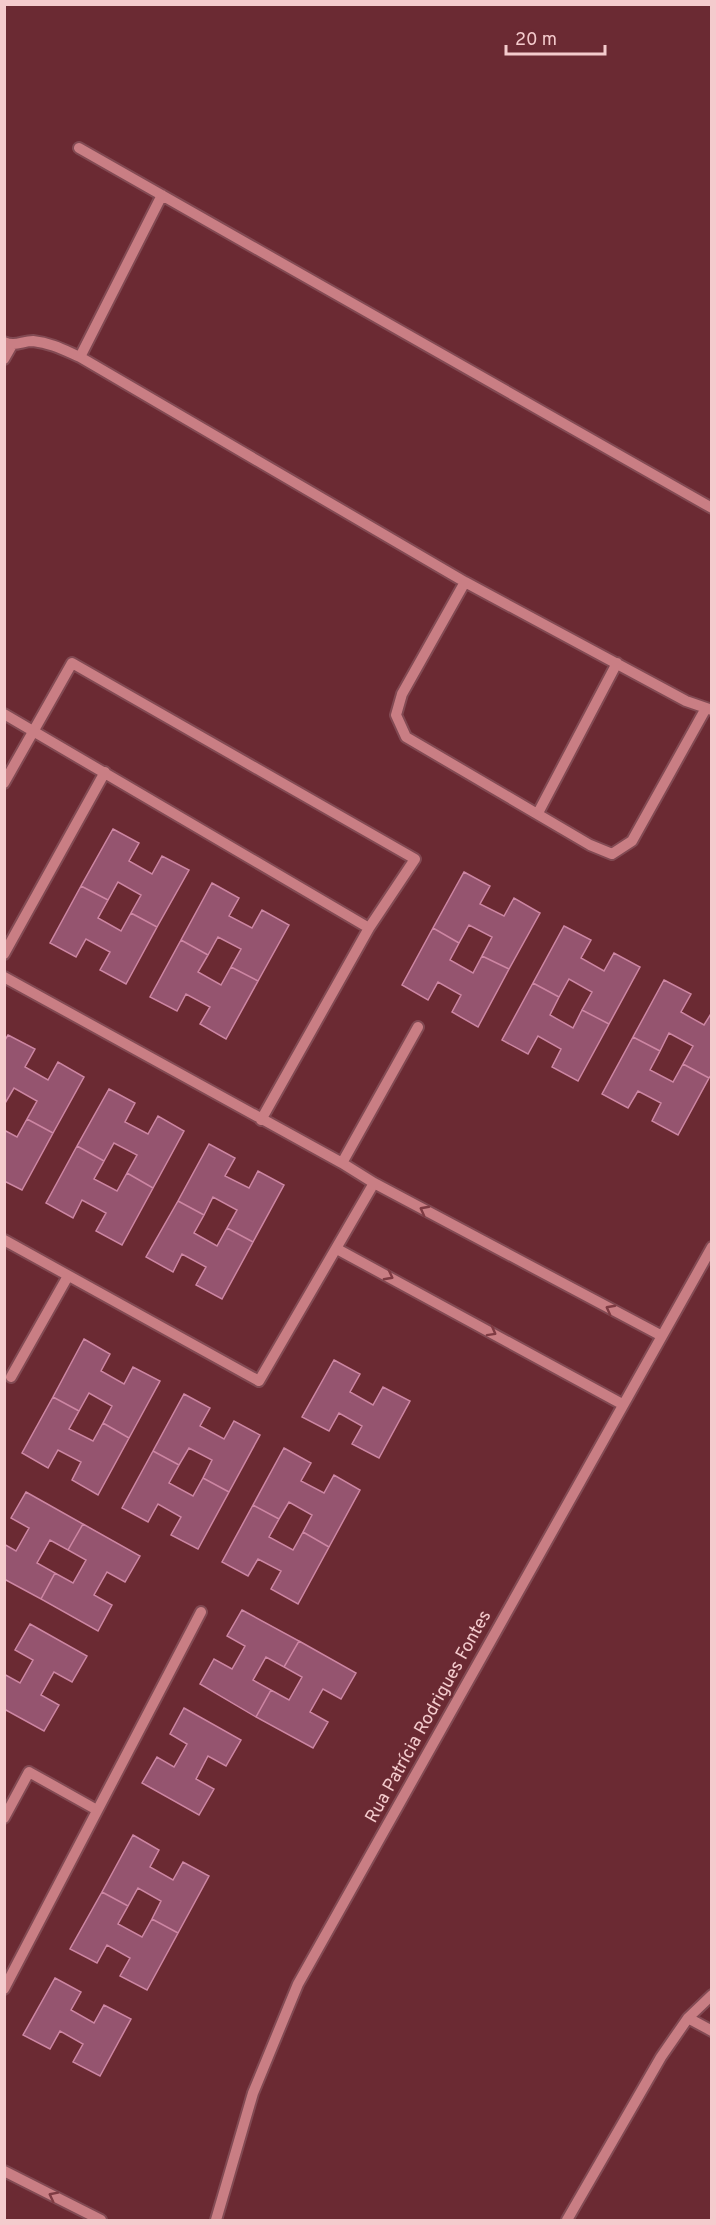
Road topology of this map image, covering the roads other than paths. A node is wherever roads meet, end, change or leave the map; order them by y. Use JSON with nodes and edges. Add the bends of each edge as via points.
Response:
{"nodes":[{"id":1,"x":79,"y":148,"type":"dead end"},
{"id":2,"x":162,"y":195,"type":"junction"},
{"id":3,"x":8,"y":344,"type":"edge"},
{"id":4,"x":80,"y":357,"type":"junction"},
{"id":5,"x":4,"y":359,"type":"edge"},
{"id":6,"x":711,"y":508,"type":"edge"},
{"id":7,"x":465,"y":582,"type":"junction"},
{"id":8,"x":617,"y":663,"type":"junction"},
{"id":9,"x":708,"y":710,"type":"edge"},
{"id":10,"x":4,"y":714,"type":"edge"},
{"id":11,"x":34,"y":730,"type":"junction"},
{"id":12,"x":105,"y":772,"type":"junction"},
{"id":13,"x":4,"y":783,"type":"edge"},
{"id":14,"x":538,"y":813,"type":"junction"},
{"id":15,"x":369,"y":928,"type":"junction"},
{"id":16,"x":4,"y":954,"type":"edge"},
{"id":17,"x":4,"y":977,"type":"edge"},
{"id":18,"x":418,"y":1027,"type":"dead end"},
{"id":19,"x":261,"y":1120,"type":"junction"},
{"id":20,"x":342,"y":1163,"type":"junction"},
{"id":21,"x":374,"y":1184,"type":"junction"},
{"id":22,"x":4,"y":1240,"type":"edge"},
{"id":23,"x":711,"y":1247,"type":"edge"},
{"id":24,"x":338,"y":1249,"type":"junction"},
{"id":25,"x":68,"y":1276,"type":"junction"},
{"id":26,"x":662,"y":1336,"type":"junction"},
{"id":27,"x":12,"y":1377,"type":"dead end"},
{"id":28,"x":622,"y":1404,"type":"junction"},
{"id":29,"x":201,"y":1612,"type":"dead end"},
{"id":30,"x":97,"y":1810,"type":"junction"},
{"id":31,"x":4,"y":1818,"type":"edge"},
{"id":32,"x":4,"y":1989,"type":"edge"},
{"id":33,"x":711,"y":1995,"type":"edge"},
{"id":34,"x":688,"y":2018,"type":"junction"},
{"id":35,"x":711,"y":2031,"type":"edge"},
{"id":36,"x":4,"y":2171,"type":"edge"},
{"id":37,"x":101,"y":2220,"type":"edge"},
{"id":38,"x":216,"y":2220,"type":"edge"},
{"id":39,"x":567,"y":2220,"type":"edge"}],
"edges":[{"from":1,"to":2,"type":"street"},
{"from":2,"to":4,"type":"street"},
{"from":2,"to":6,"type":"street"},
{"from":3,"to":4,"type":"street","via":[[52,344]]},
{"from":3,"to":5,"type":"street"},
{"from":4,"to":7,"type":"street"},
{"from":7,"to":8,"type":"street"},
{"from":7,"to":14,"type":"street","via":[[402,694],[396,715],[406,737]]},
{"from":8,"to":9,"type":"street"},
{"from":8,"to":14,"type":"street"},
{"from":9,"to":14,"type":"street","via":[[632,841],[612,854]]},
{"from":10,"to":11,"type":"street"},
{"from":11,"to":12,"type":"street"},
{"from":11,"to":13,"type":"street"},
{"from":11,"to":15,"type":"street","via":[[72,663],[414,859]]},
{"from":12,"to":15,"type":"street"},
{"from":12,"to":16,"type":"street"},
{"from":15,"to":19,"type":"street"},
{"from":17,"to":19,"type":"street"},
{"from":18,"to":20,"type":"street"},
{"from":19,"to":20,"type":"street"},
{"from":20,"to":21,"type":"street"},
{"from":21,"to":24,"type":"street"},
{"from":26,"to":21,"type":"street","one_way":true},
{"from":22,"to":25,"type":"street"},
{"from":23,"to":26,"type":"street","name":"Rua Patrícia Rodrigues Fontes"},
{"from":24,"to":25,"type":"street","via":[[259,1381]]},
{"from":24,"to":28,"type":"street","one_way":true},
{"from":25,"to":27,"type":"street"},
{"from":26,"to":28,"type":"street","name":"Rua Patrícia Rodrigues Fontes"},
{"from":28,"to":38,"type":"street","name":"Rua Patrícia Rodrigues Fontes","via":[[298,1984],[253,2093]]},
{"from":29,"to":30,"type":"street"},
{"from":30,"to":31,"type":"street","via":[[29,1772]]},
{"from":30,"to":32,"type":"street"},
{"from":33,"to":34,"type":"street"},
{"from":34,"to":35,"type":"street"},
{"from":34,"to":39,"type":"street","via":[[661,2056]]},
{"from":37,"to":36,"type":"street","one_way":true}]}
